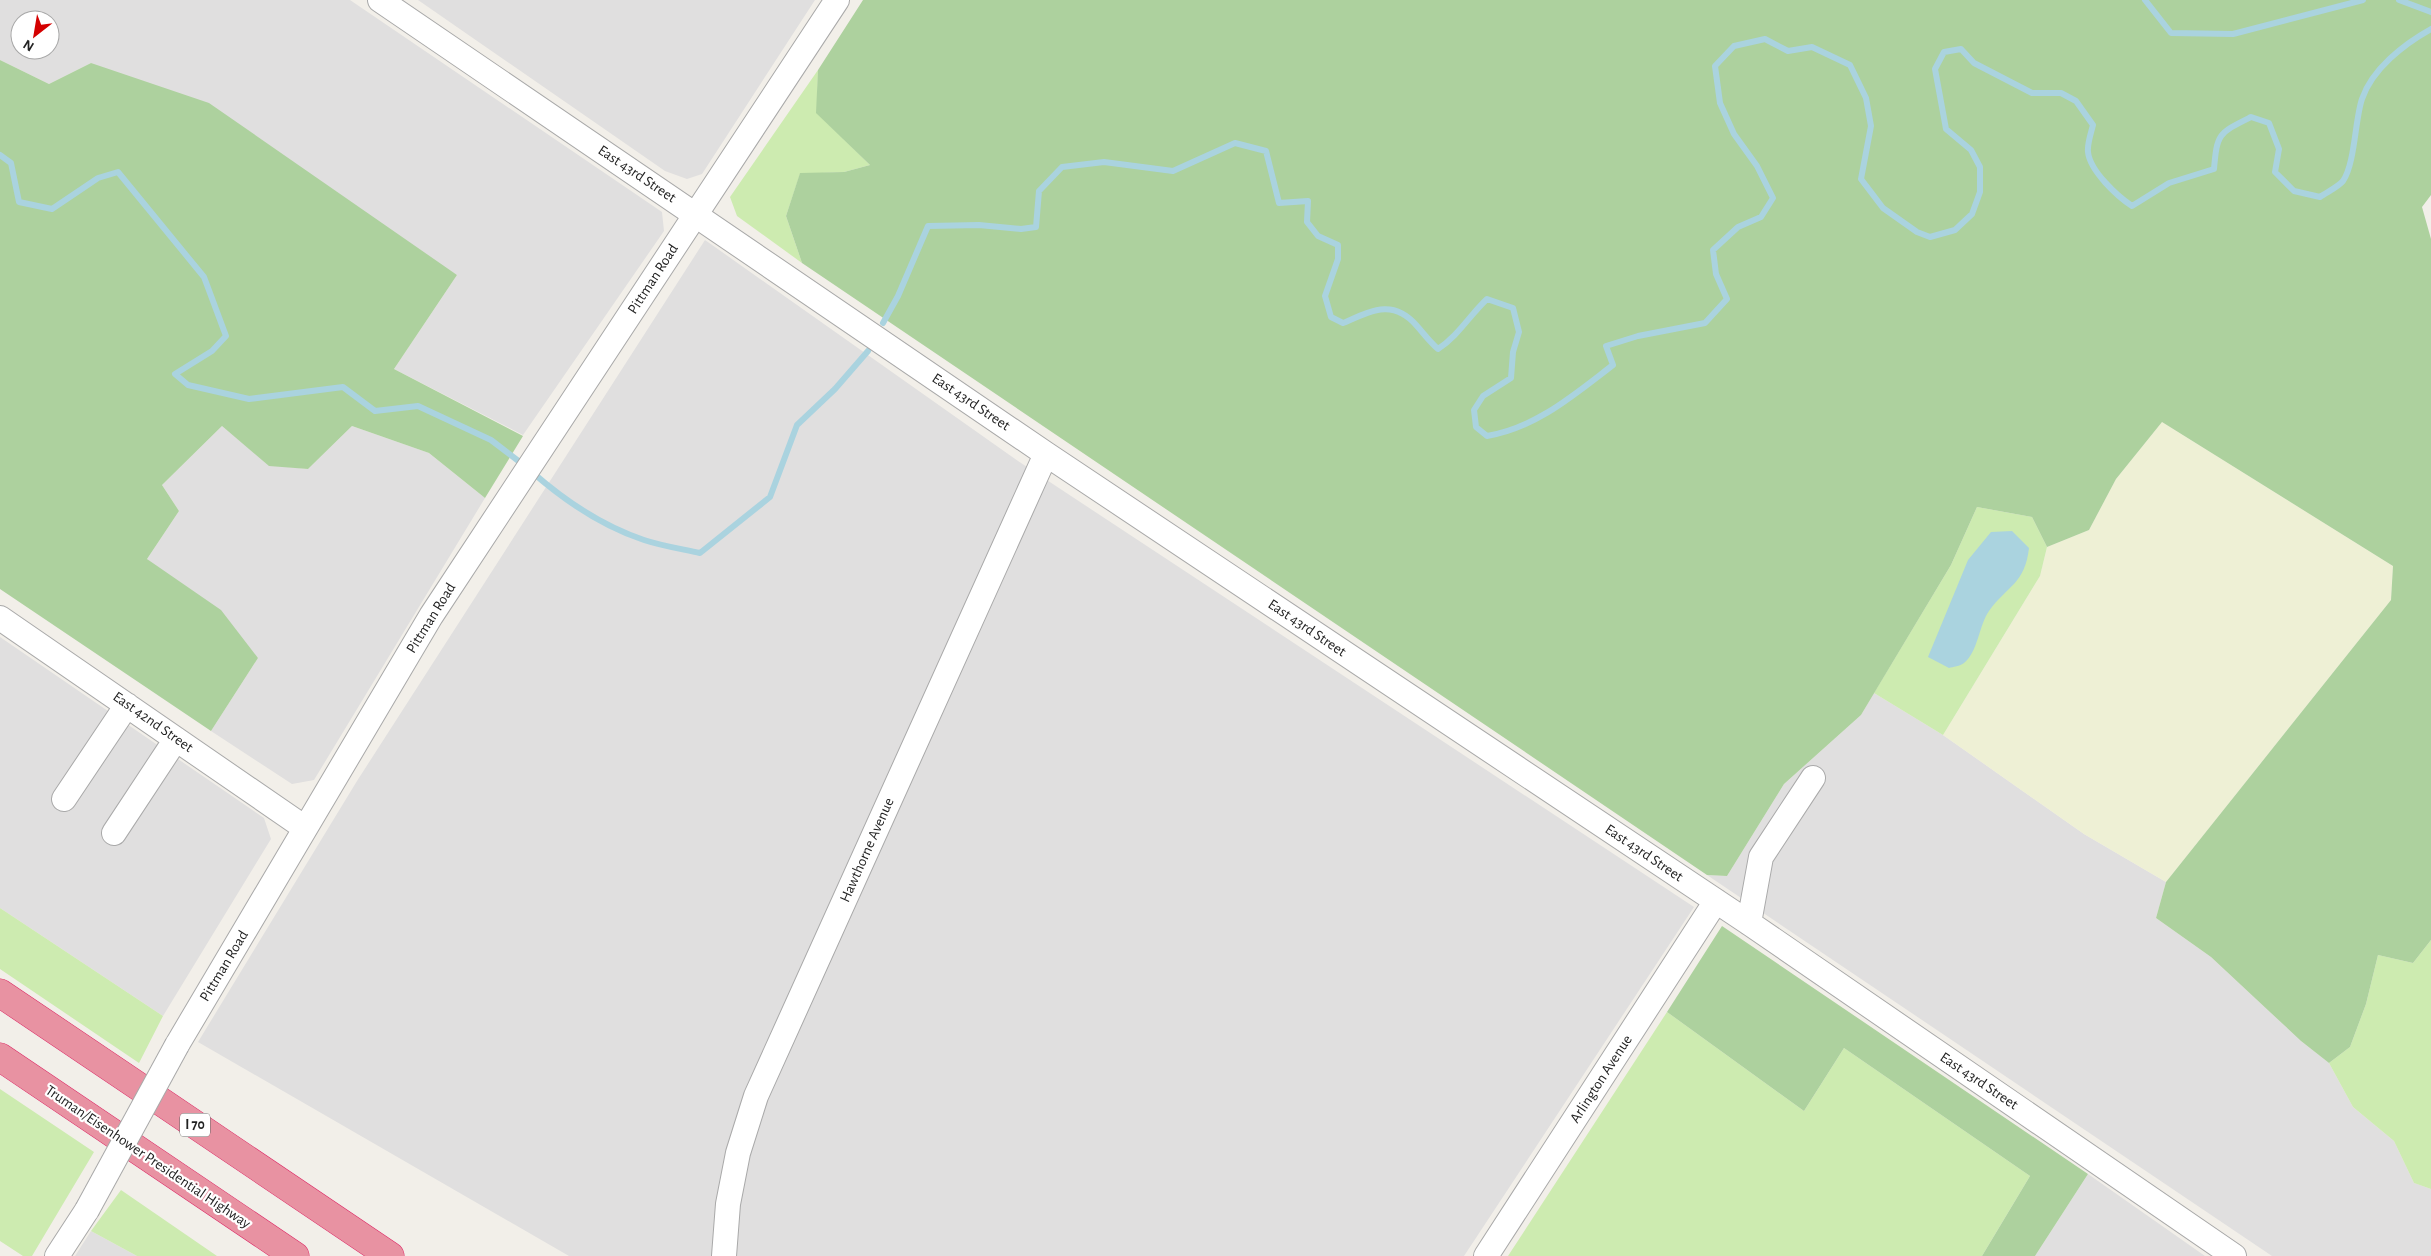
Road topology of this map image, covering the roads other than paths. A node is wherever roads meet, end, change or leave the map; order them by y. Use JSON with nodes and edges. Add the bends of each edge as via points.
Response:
{"nodes":[{"id":1,"x":380,"y":0,"type":"edge"},
{"id":2,"x":837,"y":0,"type":"edge"},
{"id":3,"x":696,"y":214,"type":"junction"},
{"id":4,"x":1046,"y":454,"type":"junction"},
{"id":5,"x":0,"y":618,"type":"edge"},
{"id":6,"x":127,"y":704,"type":"junction"},
{"id":7,"x":176,"y":739,"type":"junction"},
{"id":8,"x":1813,"y":778,"type":"dead end"},
{"id":9,"x":64,"y":799,"type":"dead end"},
{"id":10,"x":305,"y":828,"type":"junction"},
{"id":11,"x":114,"y":833,"type":"dead end"},
{"id":12,"x":1716,"y":901,"type":"junction"},
{"id":13,"x":1749,"y":923,"type":"junction"},
{"id":14,"x":0,"y":993,"type":"edge"},
{"id":15,"x":0,"y":1057,"type":"edge"},
{"id":16,"x":57,"y":1256,"type":"edge"},
{"id":17,"x":295,"y":1256,"type":"edge"},
{"id":18,"x":390,"y":1256,"type":"edge"},
{"id":19,"x":724,"y":1256,"type":"edge"},
{"id":20,"x":1486,"y":1256,"type":"edge"},
{"id":21,"x":2234,"y":1256,"type":"edge"}],
"edges":[{"from":1,"to":3,"type":"street","name":"East 43rd Street"},
{"from":2,"to":3,"type":"street","name":"Pittman Road"},
{"from":3,"to":4,"type":"street","name":"East 43rd Street"},
{"from":3,"to":10,"type":"street","name":"Pittman Road","via":[[431,616]]},
{"from":4,"to":12,"type":"street","name":"East 43rd Street"},
{"from":4,"to":19,"type":"street","name":"Hawthorne Avenue","via":[[756,1096],[738,1154],[728,1204]]},
{"from":5,"to":6,"type":"street","name":"East 42nd Street"},
{"from":6,"to":7,"type":"street","name":"East 42nd Street"},
{"from":6,"to":9,"type":"street"},
{"from":7,"to":10,"type":"street","name":"East 42nd Street"},
{"from":7,"to":11,"type":"street"},
{"from":8,"to":13,"type":"street","via":[[1761,857]]},
{"from":10,"to":16,"type":"street","name":"Pittman Road","bridge":true,"via":[[177,1045],[87,1210]]},
{"from":12,"to":13,"type":"street","name":"East 43rd Street"},
{"from":12,"to":20,"type":"street","name":"Arlington Avenue"},
{"from":13,"to":21,"type":"street","name":"East 43rd Street"},
{"from":14,"to":18,"type":"highway","number":"I 70"},
{"from":15,"to":17,"type":"highway","name":"Truman/Eisenhower Presidential Highway"}]}
